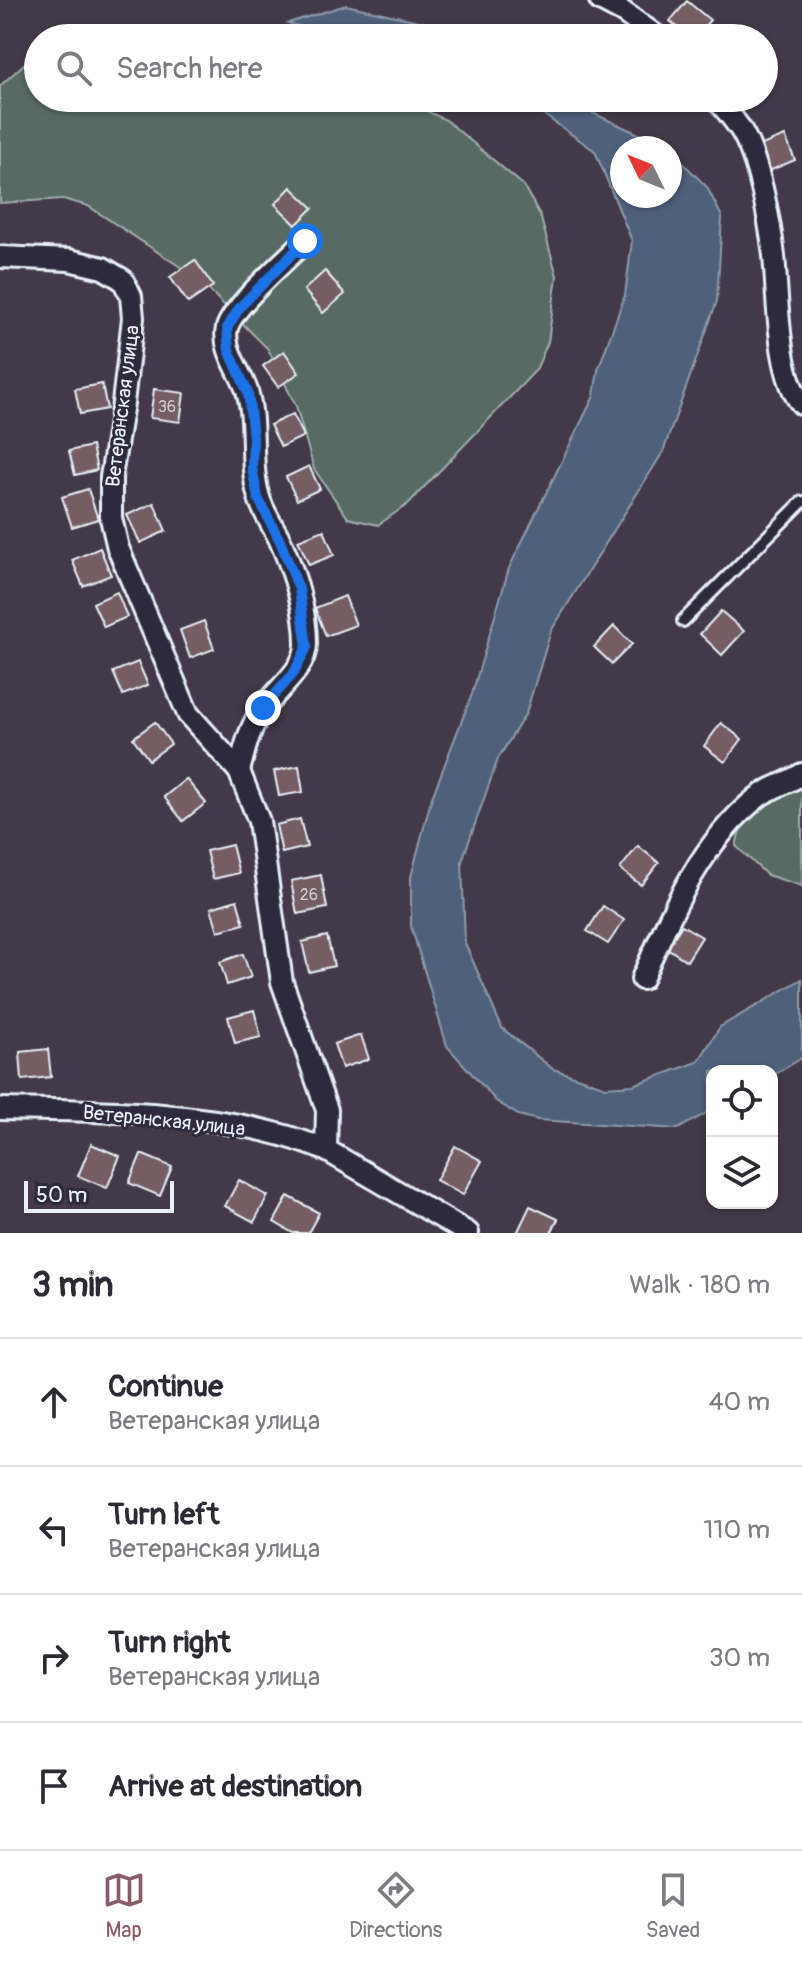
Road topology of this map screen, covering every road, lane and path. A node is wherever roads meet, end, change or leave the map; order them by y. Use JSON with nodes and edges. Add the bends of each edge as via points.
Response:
{"nodes":[{"id":1,"x":600,"y":0,"type":"edge"},
{"id":2,"x":640,"y":24,"type":"edge"},
{"id":3,"x":727,"y":112,"type":"edge"},
{"id":4,"x":305,"y":241,"type":"dead end"},
{"id":5,"x":0,"y":257,"type":"edge"},
{"id":6,"x":802,"y":404,"type":"edge"},
{"id":7,"x":802,"y":502,"type":"edge"},
{"id":8,"x":683,"y":621,"type":"dead end"},
{"id":9,"x":239,"y":771,"type":"junction"},
{"id":10,"x":802,"y":774,"type":"edge"},
{"id":11,"x":642,"y":979,"type":"dead end"},
{"id":12,"x":0,"y":1109,"type":"edge"},
{"id":13,"x":326,"y":1150,"type":"junction"},
{"id":14,"x":468,"y":1233,"type":"edge"}],
"edges":[{"from":1,"to":2,"type":"street"},
{"from":3,"to":6,"type":"street","via":[[741,129],[757,172],[773,251],[784,365]]},
{"from":4,"to":9,"type":"street","via":[[240,307],[227,328],[229,350],[248,393],[258,498],[299,589],[307,647],[248,735]]},
{"from":5,"to":9,"type":"street","name":"Ветеранская улица","via":[[69,260],[103,268],[123,280],[131,296],[111,518],[118,548],[188,714]]},
{"from":7,"to":8,"type":"lane"},
{"from":9,"to":13,"type":"street","name":"Ветеранская улица","via":[[259,821],[282,982],[327,1110]]},
{"from":10,"to":11,"type":"street","via":[[761,794],[729,822],[670,915]]},
{"from":12,"to":13,"type":"street","name":"Ветеранская улица","via":[[112,1111],[208,1121],[278,1134]]},
{"from":13,"to":14,"type":"street","name":"Ветеранская улица"}]}
